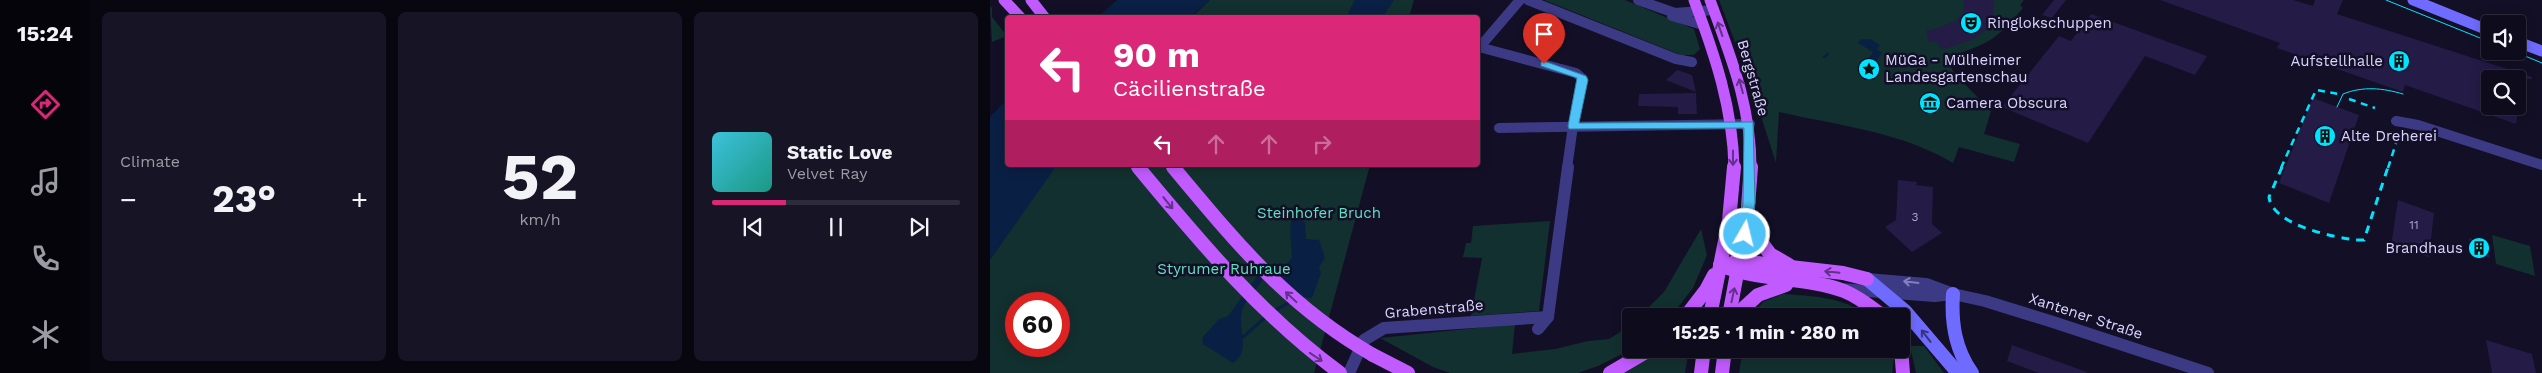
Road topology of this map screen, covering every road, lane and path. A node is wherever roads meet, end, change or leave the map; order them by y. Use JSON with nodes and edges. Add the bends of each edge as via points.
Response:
{"nodes":[{"id":1,"x":1004,"y":0,"type":"edge"},
{"id":2,"x":1031,"y":0,"type":"edge"},
{"id":3,"x":1520,"y":0,"type":"edge"},
{"id":4,"x":1528,"y":0,"type":"edge"},
{"id":5,"x":1638,"y":0,"type":"edge"},
{"id":6,"x":1694,"y":0,"type":"edge"},
{"id":7,"x":2414,"y":0,"type":"edge"},
{"id":8,"x":1712,"y":5,"type":"edge"},
{"id":9,"x":1661,"y":8,"type":"junction"},
{"id":10,"x":1699,"y":12,"type":"junction"},
{"id":11,"x":1018,"y":15,"type":"edge"},
{"id":12,"x":1042,"y":15,"type":"edge"},
{"id":13,"x":1703,"y":25,"type":"junction"},
{"id":14,"x":2481,"y":27,"type":"edge"},
{"id":15,"x":2526,"y":45,"type":"edge"},
{"id":16,"x":1480,"y":46,"type":"edge"},
{"id":17,"x":1480,"y":49,"type":"edge"},
{"id":18,"x":2542,"y":51,"type":"edge"},
{"id":19,"x":1692,"y":62,"type":"dead end"},
{"id":20,"x":2396,"y":121,"type":"dead end"},
{"id":21,"x":1750,"y":124,"type":"junction"},
{"id":22,"x":1731,"y":125,"type":"junction"},
{"id":23,"x":1573,"y":126,"type":"junction"},
{"id":24,"x":1499,"y":128,"type":"dead end"},
{"id":25,"x":2542,"y":165,"type":"edge"},
{"id":26,"x":1139,"y":167,"type":"edge"},
{"id":27,"x":1173,"y":167,"type":"edge"},
{"id":28,"x":1747,"y":223,"type":"junction"},
{"id":29,"x":1720,"y":265,"type":"junction"},
{"id":30,"x":1739,"y":267,"type":"junction"},
{"id":31,"x":1796,"y":268,"type":"junction"},
{"id":32,"x":1867,"y":279,"type":"junction"},
{"id":33,"x":1794,"y":283,"type":"junction"},
{"id":34,"x":1837,"y":289,"type":"junction"},
{"id":35,"x":1888,"y":292,"type":"junction"},
{"id":36,"x":1953,"y":294,"type":"junction"},
{"id":37,"x":1692,"y":308,"type":"edge"},
{"id":38,"x":1712,"y":308,"type":"edge"},
{"id":39,"x":1731,"y":308,"type":"edge"},
{"id":40,"x":1743,"y":308,"type":"edge"},
{"id":41,"x":1874,"y":308,"type":"edge"},
{"id":42,"x":1548,"y":317,"type":"junction"},
{"id":43,"x":1538,"y":329,"type":"dead end"},
{"id":44,"x":1636,"y":358,"type":"edge"},
{"id":45,"x":1703,"y":358,"type":"edge"},
{"id":46,"x":1724,"y":358,"type":"edge"},
{"id":47,"x":1902,"y":358,"type":"edge"},
{"id":48,"x":1340,"y":373,"type":"edge"},
{"id":49,"x":1349,"y":373,"type":"edge"},
{"id":50,"x":1408,"y":373,"type":"edge"},
{"id":51,"x":1610,"y":373,"type":"edge"},
{"id":52,"x":1701,"y":373,"type":"edge"},
{"id":53,"x":1722,"y":373,"type":"edge"},
{"id":54,"x":1903,"y":373,"type":"edge"},
{"id":55,"x":1958,"y":373,"type":"edge"},
{"id":56,"x":1972,"y":373,"type":"edge"},
{"id":57,"x":2208,"y":373,"type":"edge"}],
"edges":[{"from":1,"to":11,"type":"main road"},
{"from":2,"to":12,"type":"main road"},
{"from":3,"to":16,"type":"street"},
{"from":4,"to":19,"type":"street","via":[[1676,59]]},
{"from":5,"to":9,"type":"street"},
{"from":6,"to":10,"type":"main road"},
{"from":7,"to":14,"type":"main road"},
{"from":8,"to":10,"type":"street"},
{"from":21,"to":8,"type":"main road","name":"Bergstraße","one_way":true,"via":[[1738,76]]},
{"from":9,"to":10,"type":"street","via":[[1675,13]]},
{"from":9,"to":13,"type":"street","via":[[1668,15]]},
{"from":10,"to":13,"type":"main road"},
{"from":13,"to":22,"type":"main road"},
{"from":15,"to":18,"type":"main road"},
{"from":17,"to":23,"type":"street","via":[[1581,76],[1583,80]]},
{"from":20,"to":25,"type":"street"},
{"from":21,"to":22,"type":"street"},
{"from":21,"to":28,"type":"main road","name":"Bergstraße"},
{"from":22,"to":23,"type":"street"},
{"from":22,"to":29,"type":"main road","one_way":true,"via":[[1732,192]]},
{"from":23,"to":24,"type":"street"},
{"from":23,"to":42,"type":"street"},
{"from":26,"to":48,"type":"main road","one_way":true,"via":[[1216,262],[1272,320],[1306,350]]},
{"from":50,"to":27,"type":"main road","one_way":true,"bridge":true,"via":[[1337,334],[1302,307],[1263,271]]},
{"from":28,"to":30,"type":"main road","name":"Bergstraße"},
{"from":28,"to":31,"type":"main road","via":[[1770,254]]},
{"from":29,"to":30,"type":"main road"},
{"from":29,"to":37,"type":"main road"},
{"from":29,"to":38,"type":"main road"},
{"from":30,"to":31,"type":"main road"},
{"from":30,"to":33,"type":"main road"},
{"from":39,"to":30,"type":"main road","name":"Bergstraße","one_way":true},
{"from":32,"to":31,"type":"main road","one_way":true},
{"from":32,"to":35,"type":"main road"},
{"from":36,"to":32,"type":"street","name":"Xantener Straße","one_way":true,"via":[[1926,284]]},
{"from":33,"to":34,"type":"main road"},
{"from":33,"to":40,"type":"main road","via":[[1766,289]]},
{"from":34,"to":35,"type":"street","name":"Xantener Straße"},
{"from":34,"to":41,"type":"main road","via":[[1864,300]]},
{"from":35,"to":36,"type":"street","name":"Xantener Straße","via":[[1935,296]]},
{"from":55,"to":35,"type":"main road","one_way":true},
{"from":36,"to":56,"type":"main road","via":[[1951,318],[1955,339]]},
{"from":36,"to":57,"type":"street","name":"Xantener Straße","via":[[2002,306]]},
{"from":42,"to":43,"type":"street"},
{"from":42,"to":49,"type":"street","name":"Grabenstraße","via":[[1384,328],[1372,332],[1360,342]]},
{"from":44,"to":51,"type":"main road"},
{"from":45,"to":52,"type":"main road"},
{"from":46,"to":53,"type":"main road"},
{"from":47,"to":54,"type":"main road"}]}
